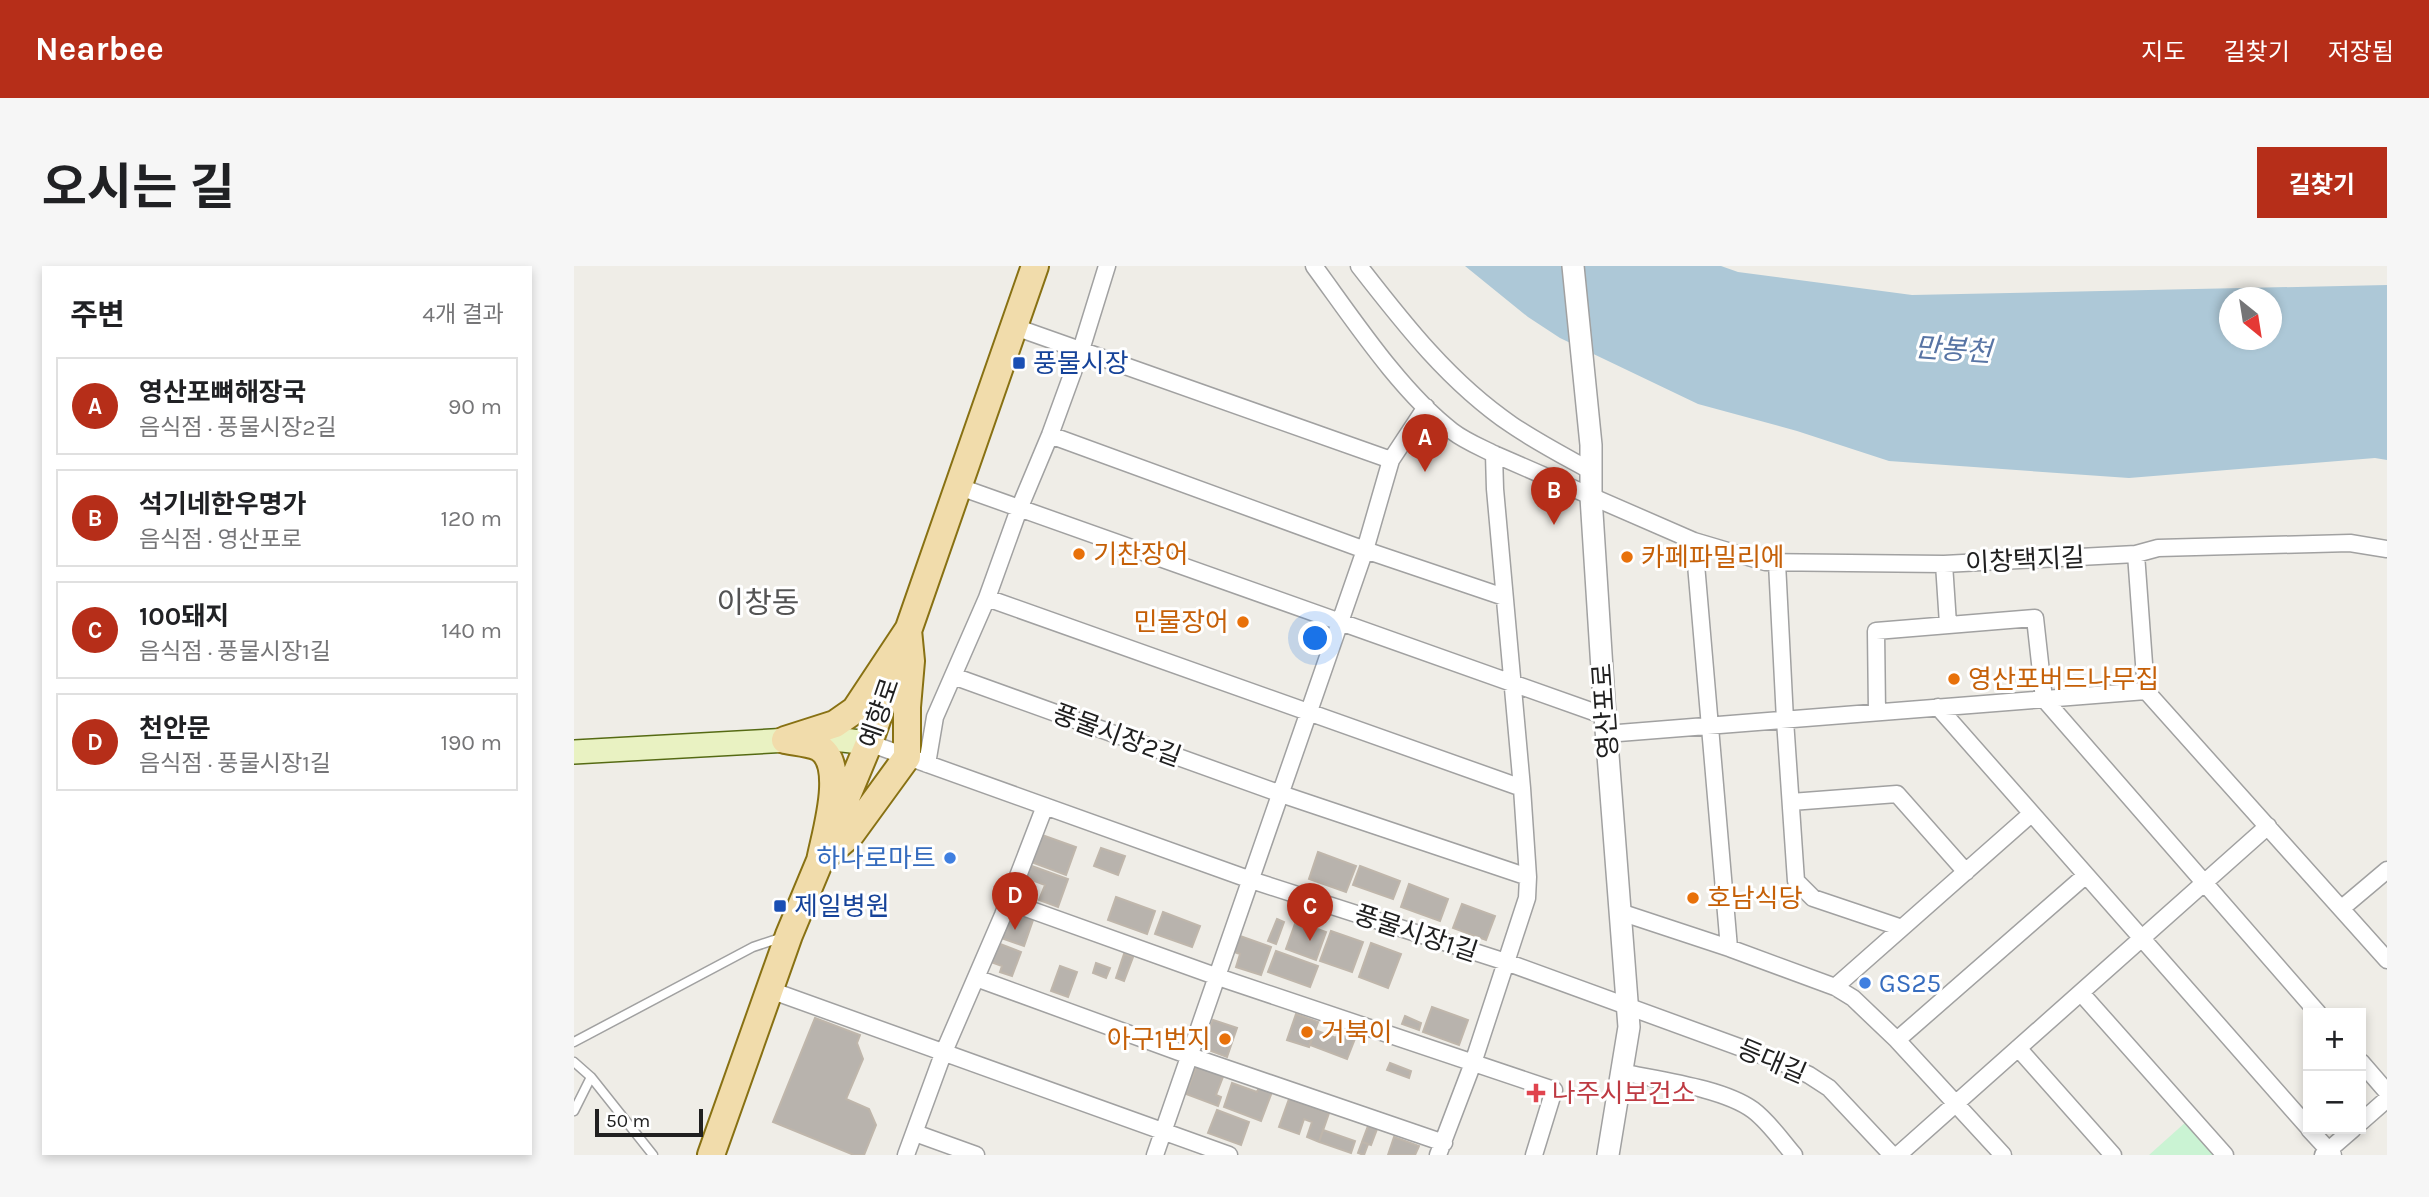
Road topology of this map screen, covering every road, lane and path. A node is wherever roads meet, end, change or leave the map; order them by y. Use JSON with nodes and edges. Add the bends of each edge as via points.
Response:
{"nodes":[{"id":1,"x":1035,"y":266,"type":"edge"},
{"id":2,"x":1107,"y":266,"type":"edge"},
{"id":3,"x":1314,"y":266,"type":"edge"},
{"id":4,"x":1359,"y":266,"type":"edge"},
{"id":5,"x":1573,"y":266,"type":"edge"},
{"id":6,"x":1015,"y":327,"type":"junction"},
{"id":7,"x":1081,"y":350,"type":"junction"},
{"id":8,"x":1426,"y":407,"type":"junction"},
{"id":9,"x":1050,"y":435,"type":"junction"},
{"id":10,"x":1494,"y":454,"type":"junction"},
{"id":11,"x":1391,"y":460,"type":"junction"},
{"id":12,"x":1591,"y":471,"type":"junction"},
{"id":13,"x":957,"y":486,"type":"junction"},
{"id":14,"x":1591,"y":497,"type":"junction"},
{"id":15,"x":1019,"y":509,"type":"junction"},
{"id":16,"x":1694,"y":541,"type":"junction"},
{"id":17,"x":2387,"y":549,"type":"edge"},
{"id":18,"x":1366,"y":550,"type":"junction"},
{"id":19,"x":2136,"y":554,"type":"junction"},
{"id":20,"x":1777,"y":562,"type":"junction"},
{"id":21,"x":1944,"y":564,"type":"junction"},
{"id":22,"x":1504,"y":597,"type":"junction"},
{"id":23,"x":987,"y":598,"type":"junction"},
{"id":24,"x":1340,"y":623,"type":"junction"},
{"id":25,"x":1948,"y":624,"type":"junction"},
{"id":26,"x":908,"y":630,"type":"junction"},
{"id":27,"x":953,"y":676,"type":"junction"},
{"id":28,"x":1512,"y":683,"type":"junction"},
{"id":29,"x":2146,"y":691,"type":"junction"},
{"id":30,"x":2044,"y":699,"type":"junction"},
{"id":31,"x":1938,"y":707,"type":"junction"},
{"id":32,"x":1309,"y":712,"type":"junction"},
{"id":33,"x":1877,"y":712,"type":"junction"},
{"id":34,"x":1784,"y":720,"type":"junction"},
{"id":35,"x":1605,"y":725,"type":"junction"},
{"id":36,"x":1710,"y":726,"type":"junction"},
{"id":37,"x":785,"y":740,"type":"junction"},
{"id":38,"x":869,"y":743,"type":"junction"},
{"id":39,"x":574,"y":752,"type":"edge"},
{"id":40,"x":917,"y":761,"type":"junction"},
{"id":41,"x":1522,"y":788,"type":"junction"},
{"id":42,"x":1281,"y":794,"type":"junction"},
{"id":43,"x":1791,"y":802,"type":"junction"},
{"id":44,"x":1045,"y":806,"type":"junction"},
{"id":45,"x":2031,"y":814,"type":"junction"},
{"id":46,"x":2268,"y":826,"type":"junction"},
{"id":47,"x":820,"y":861,"type":"junction"},
{"id":48,"x":2387,"y":870,"type":"edge"},
{"id":49,"x":1966,"y":872,"type":"junction"},
{"id":50,"x":2086,"y":875,"type":"junction"},
{"id":51,"x":1528,"y":877,"type":"junction"},
{"id":52,"x":1251,"y":880,"type":"junction"},
{"id":53,"x":2204,"y":883,"type":"junction"},
{"id":54,"x":1009,"y":902,"type":"junction"},
{"id":55,"x":2343,"y":908,"type":"junction"},
{"id":56,"x":1620,"y":912,"type":"junction"},
{"id":57,"x":1902,"y":928,"type":"junction"},
{"id":58,"x":789,"y":935,"type":"junction"},
{"id":59,"x":2142,"y":938,"type":"junction"},
{"id":60,"x":1729,"y":948,"type":"junction"},
{"id":61,"x":2387,"y":960,"type":"edge"},
{"id":62,"x":1506,"y":962,"type":"junction"},
{"id":63,"x":1218,"y":977,"type":"junction"},
{"id":64,"x":976,"y":978,"type":"junction"},
{"id":65,"x":1835,"y":987,"type":"junction"},
{"id":66,"x":770,"y":990,"type":"junction"},
{"id":67,"x":2081,"y":993,"type":"junction"},
{"id":68,"x":1628,"y":1006,"type":"junction"},
{"id":69,"x":2314,"y":1008,"type":"edge"},
{"id":70,"x":1896,"y":1040,"type":"junction"},
{"id":71,"x":574,"y":1042,"type":"edge"},
{"id":72,"x":2018,"y":1048,"type":"junction"},
{"id":73,"x":943,"y":1054,"type":"junction"},
{"id":74,"x":1190,"y":1056,"type":"junction"},
{"id":75,"x":574,"y":1062,"type":"edge"},
{"id":76,"x":1473,"y":1063,"type":"junction"},
{"id":77,"x":2366,"y":1068,"type":"edge"},
{"id":78,"x":1621,"y":1072,"type":"junction"},
{"id":79,"x":591,"y":1077,"type":"junction"},
{"id":80,"x":2387,"y":1092,"type":"edge"},
{"id":81,"x":2387,"y":1099,"type":"edge"},
{"id":82,"x":1956,"y":1103,"type":"junction"},
{"id":83,"x":574,"y":1111,"type":"edge"},
{"id":84,"x":2366,"y":1118,"type":"edge"},
{"id":85,"x":2303,"y":1121,"type":"edge"},
{"id":86,"x":915,"y":1133,"type":"junction"},
{"id":87,"x":1164,"y":1133,"type":"junction"},
{"id":88,"x":2314,"y":1134,"type":"edge"},
{"id":89,"x":2348,"y":1134,"type":"edge"},
{"id":90,"x":1441,"y":1149,"type":"edge"},
{"id":91,"x":2328,"y":1153,"type":"edge"},
{"id":92,"x":653,"y":1155,"type":"edge"},
{"id":93,"x":711,"y":1155,"type":"edge"},
{"id":94,"x":906,"y":1155,"type":"edge"},
{"id":95,"x":976,"y":1155,"type":"edge"},
{"id":96,"x":1155,"y":1155,"type":"edge"},
{"id":97,"x":1229,"y":1155,"type":"edge"},
{"id":98,"x":1534,"y":1155,"type":"edge"},
{"id":99,"x":1608,"y":1155,"type":"edge"},
{"id":100,"x":1794,"y":1155,"type":"edge"},
{"id":101,"x":1892,"y":1155,"type":"edge"},
{"id":102,"x":1898,"y":1155,"type":"edge"},
{"id":103,"x":2003,"y":1155,"type":"edge"},
{"id":104,"x":2113,"y":1155,"type":"edge"},
{"id":105,"x":2225,"y":1155,"type":"edge"}],
"edges":[{"from":1,"to":6,"type":"main road","name":"예향로"},
{"from":2,"to":7,"type":"street"},
{"from":3,"to":8,"type":"street"},
{"from":4,"to":12,"type":"street","via":[[1415,336],[1471,393],[1510,424]]},
{"from":5,"to":12,"type":"street","name":"영산포로"},
{"from":6,"to":7,"type":"street"},
{"from":6,"to":13,"type":"main road","name":"예향로"},
{"from":7,"to":9,"type":"street"},
{"from":7,"to":11,"type":"street"},
{"from":8,"to":10,"type":"street","via":[[1465,440]]},
{"from":8,"to":11,"type":"street"},
{"from":9,"to":15,"type":"street"},
{"from":9,"to":18,"type":"street"},
{"from":10,"to":14,"type":"street"},
{"from":10,"to":22,"type":"street"},
{"from":11,"to":18,"type":"street"},
{"from":12,"to":14,"type":"street","name":"영산포로"},
{"from":13,"to":15,"type":"street"},
{"from":13,"to":26,"type":"main road","name":"예향로"},
{"from":14,"to":16,"type":"street","name":"이창택지길"},
{"from":14,"to":35,"type":"street","name":"영산포로"},
{"from":15,"to":23,"type":"street"},
{"from":15,"to":24,"type":"street"},
{"from":16,"to":20,"type":"street","name":"이창택지길"},
{"from":16,"to":36,"type":"street"},
{"from":17,"to":19,"type":"street","name":"이창택지길","via":[[2350,543],[2158,548]]},
{"from":18,"to":22,"type":"street"},
{"from":18,"to":24,"type":"street"},
{"from":19,"to":21,"type":"street","name":"이창택지길"},
{"from":19,"to":29,"type":"street"},
{"from":20,"to":21,"type":"street","name":"이창택지길"},
{"from":20,"to":34,"type":"street"},
{"from":21,"to":25,"type":"street"},
{"from":22,"to":28,"type":"street"},
{"from":23,"to":27,"type":"street"},
{"from":23,"to":32,"type":"street"},
{"from":24,"to":28,"type":"street"},
{"from":24,"to":32,"type":"street"},
{"from":25,"to":30,"type":"street","via":[[2035,618]]},
{"from":25,"to":33,"type":"street","via":[[1876,631]]},
{"from":26,"to":37,"type":"main road","via":[[855,710],[835,724]]},
{"from":26,"to":38,"type":"main road","name":"예향로"},
{"from":26,"to":40,"type":"main road","via":[[907,707]]},
{"from":27,"to":40,"type":"street"},
{"from":27,"to":42,"type":"street","name":"풍물시장2길"},
{"from":28,"to":35,"type":"street"},
{"from":28,"to":41,"type":"street"},
{"from":29,"to":30,"type":"street"},
{"from":29,"to":46,"type":"street"},
{"from":30,"to":31,"type":"street"},
{"from":30,"to":53,"type":"street"},
{"from":31,"to":33,"type":"street"},
{"from":31,"to":45,"type":"street"},
{"from":32,"to":41,"type":"street"},
{"from":32,"to":42,"type":"street"},
{"from":33,"to":34,"type":"street"},
{"from":34,"to":36,"type":"street"},
{"from":34,"to":43,"type":"street"},
{"from":35,"to":36,"type":"street"},
{"from":35,"to":56,"type":"street","name":"영산포로"},
{"from":36,"to":60,"type":"street"},
{"from":37,"to":38,"type":"main road"},
{"from":37,"to":39,"type":"main road"},
{"from":37,"to":47,"type":"main road","via":[[818,747],[834,770]]},
{"from":38,"to":40,"type":"street","name":"풍물시장1길"},
{"from":38,"to":47,"type":"main road","name":"예향로"},
{"from":40,"to":44,"type":"street","name":"풍물시장1길"},
{"from":40,"to":47,"type":"main road"},
{"from":41,"to":51,"type":"street"},
{"from":42,"to":51,"type":"street","name":"풍물시장2길"},
{"from":42,"to":52,"type":"street"},
{"from":43,"to":49,"type":"street","via":[[1897,794]]},
{"from":43,"to":57,"type":"street","via":[[1797,881],[1813,898]]},
{"from":44,"to":52,"type":"street","name":"풍물시장1길"},
{"from":44,"to":54,"type":"street"},
{"from":45,"to":49,"type":"street"},
{"from":45,"to":50,"type":"street"},
{"from":46,"to":53,"type":"street"},
{"from":46,"to":55,"type":"street"},
{"from":47,"to":58,"type":"main road","name":"예향로"},
{"from":48,"to":55,"type":"street"},
{"from":49,"to":57,"type":"street"},
{"from":50,"to":59,"type":"street"},
{"from":50,"to":70,"type":"street"},
{"from":51,"to":62,"type":"street","via":[[1527,898]]},
{"from":52,"to":62,"type":"street","name":"풍물시장1길"},
{"from":52,"to":63,"type":"street"},
{"from":53,"to":59,"type":"street"},
{"from":53,"to":69,"type":"street"},
{"from":54,"to":63,"type":"street"},
{"from":54,"to":64,"type":"street"},
{"from":55,"to":61,"type":"street"},
{"from":56,"to":60,"type":"street"},
{"from":56,"to":68,"type":"street","name":"영산포로"},
{"from":57,"to":65,"type":"street"},
{"from":58,"to":66,"type":"main road","name":"예향로"},
{"from":58,"to":71,"type":"lane","via":[[752,947]]},
{"from":59,"to":67,"type":"street"},
{"from":59,"to":85,"type":"street"},
{"from":60,"to":65,"type":"street"},
{"from":62,"to":68,"type":"street","name":"풍물시장1길"},
{"from":62,"to":76,"type":"street"},
{"from":63,"to":74,"type":"street"},
{"from":63,"to":76,"type":"street"},
{"from":64,"to":73,"type":"street"},
{"from":64,"to":74,"type":"street"},
{"from":65,"to":70,"type":"street","via":[[1853,998]]},
{"from":66,"to":73,"type":"street"},
{"from":66,"to":93,"type":"main road","name":"예향로"},
{"from":67,"to":72,"type":"street"},
{"from":67,"to":105,"type":"street"},
{"from":68,"to":78,"type":"street","name":"영산포로"},
{"from":68,"to":101,"type":"street","name":"등대길","via":[[1810,1075],[1829,1088]]},
{"from":70,"to":82,"type":"street"},
{"from":72,"to":82,"type":"street"},
{"from":72,"to":104,"type":"street"},
{"from":73,"to":86,"type":"street"},
{"from":73,"to":87,"type":"street"},
{"from":74,"to":87,"type":"street"},
{"from":74,"to":90,"type":"street"},
{"from":75,"to":79,"type":"lane"},
{"from":76,"to":90,"type":"street"},
{"from":76,"to":98,"type":"street","via":[[1555,1090]]},
{"from":77,"to":80,"type":"street"},
{"from":78,"to":99,"type":"street","name":"영산포로"},
{"from":78,"to":100,"type":"street","via":[[1741,1103]]},
{"from":79,"to":83,"type":"lane"},
{"from":79,"to":92,"type":"lane"},
{"from":81,"to":84,"type":"street"},
{"from":82,"to":102,"type":"street"},
{"from":82,"to":103,"type":"street"},
{"from":86,"to":94,"type":"street"},
{"from":86,"to":95,"type":"street"},
{"from":87,"to":96,"type":"street"},
{"from":87,"to":97,"type":"street"},
{"from":88,"to":91,"type":"street"},
{"from":89,"to":91,"type":"street"}]}
